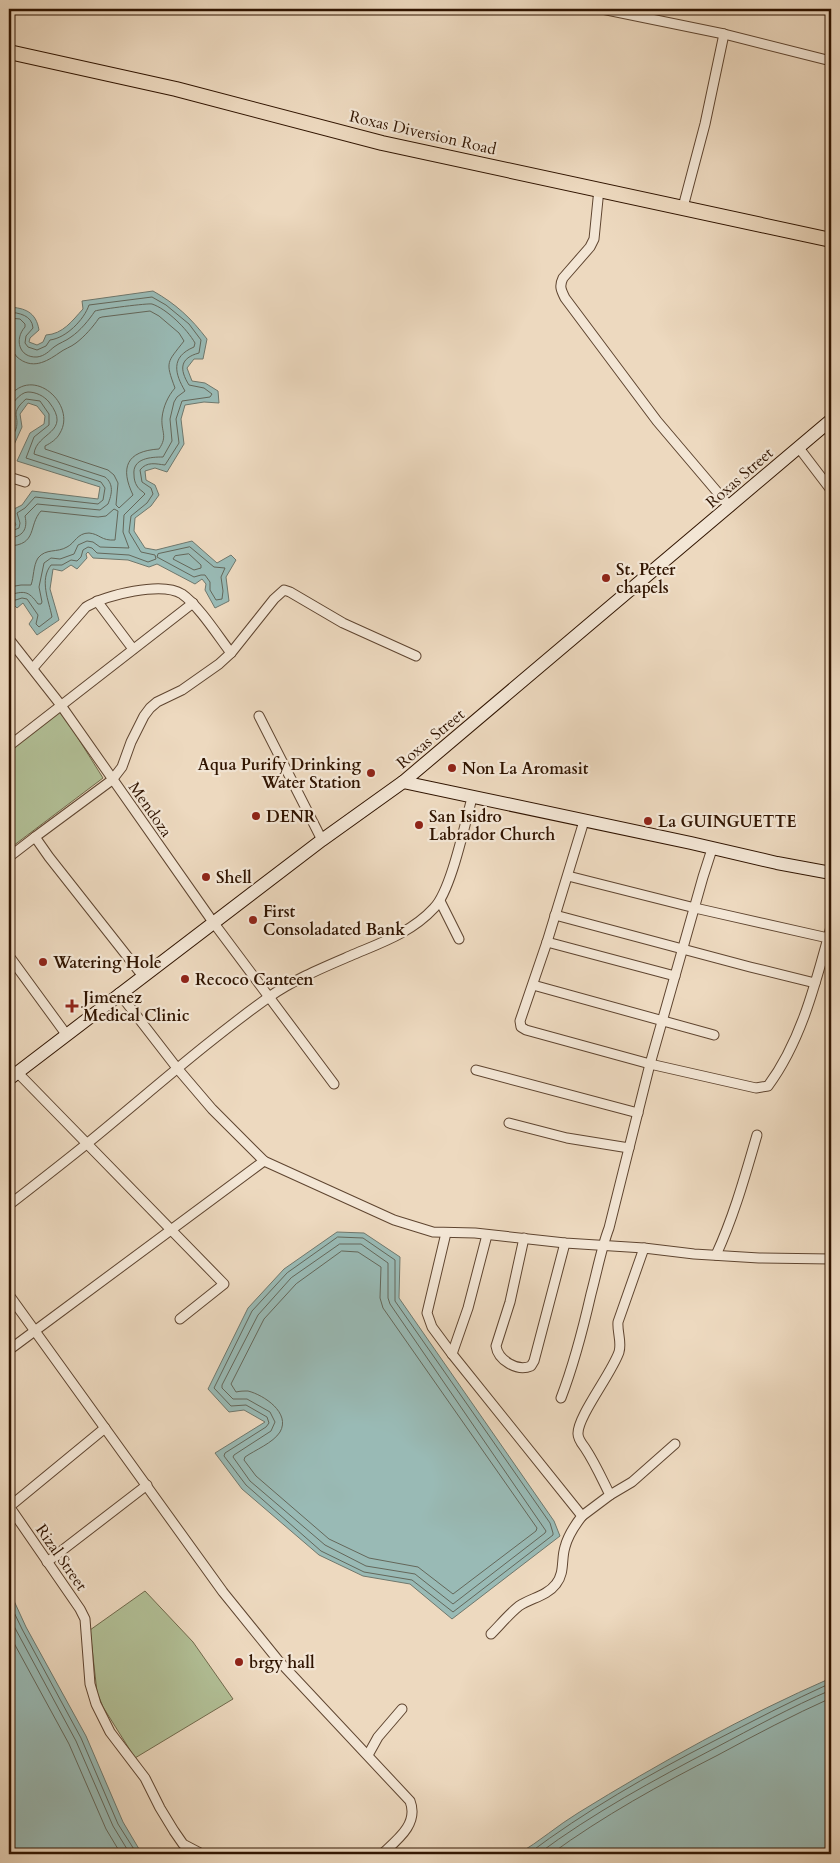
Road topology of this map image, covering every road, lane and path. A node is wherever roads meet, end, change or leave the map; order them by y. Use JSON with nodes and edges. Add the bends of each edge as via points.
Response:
{"nodes":[{"id":1,"x":602,"y":9,"type":"edge"},
{"id":2,"x":724,"y":34,"type":"junction"},
{"id":3,"x":9,"y":52,"type":"edge"},
{"id":4,"x":831,"y":61,"type":"edge"},
{"id":5,"x":599,"y":189,"type":"junction"},
{"id":6,"x":682,"y":207,"type":"junction"},
{"id":7,"x":831,"y":240,"type":"edge"},
{"id":8,"x":831,"y":420,"type":"edge"},
{"id":9,"x":798,"y":448,"type":"junction"},
{"id":10,"x":9,"y":478,"type":"edge"},
{"id":11,"x":25,"y":482,"type":"dead end"},
{"id":12,"x":831,"y":490,"type":"edge"},
{"id":13,"x":730,"y":507,"type":"junction"},
{"id":14,"x":97,"y":601,"type":"junction"},
{"id":15,"x":193,"y":603,"type":"junction"},
{"id":16,"x":9,"y":639,"type":"edge"},
{"id":17,"x":133,"y":649,"type":"junction"},
{"id":18,"x":232,"y":653,"type":"junction"},
{"id":19,"x":416,"y":656,"type":"dead end"},
{"id":20,"x":33,"y":668,"type":"junction"},
{"id":21,"x":60,"y":704,"type":"junction"},
{"id":22,"x":259,"y":716,"type":"dead end"},
{"id":23,"x":9,"y":746,"type":"edge"},
{"id":24,"x":112,"y":780,"type":"junction"},
{"id":25,"x":402,"y":782,"type":"junction"},
{"id":26,"x":472,"y":798,"type":"junction"},
{"id":27,"x":584,"y":821,"type":"junction"},
{"id":28,"x":35,"y":837,"type":"junction"},
{"id":29,"x":322,"y":840,"type":"junction"},
{"id":30,"x":712,"y":850,"type":"junction"},
{"id":31,"x":9,"y":857,"type":"edge"},
{"id":32,"x":831,"y":873,"type":"edge"},
{"id":33,"x":568,"y":876,"type":"junction"},
{"id":34,"x":440,"y":901,"type":"junction"},
{"id":35,"x":695,"y":908,"type":"junction"},
{"id":36,"x":555,"y":915,"type":"junction"},
{"id":37,"x":213,"y":922,"type":"junction"},
{"id":38,"x":831,"y":927,"type":"edge"},
{"id":39,"x":828,"y":938,"type":"junction"},
{"id":40,"x":459,"y":939,"type":"dead end"},
{"id":41,"x":547,"y":942,"type":"junction"},
{"id":42,"x":683,"y":950,"type":"junction"},
{"id":43,"x":9,"y":956,"type":"edge"},
{"id":44,"x":142,"y":975,"type":"junction"},
{"id":45,"x":675,"y":976,"type":"junction"},
{"id":46,"x":815,"y":983,"type":"junction"},
{"id":47,"x":533,"y":985,"type":"junction"},
{"id":48,"x":119,"y":993,"type":"junction"},
{"id":49,"x":270,"y":996,"type":"junction"},
{"id":50,"x":662,"y":1020,"type":"junction"},
{"id":51,"x":66,"y":1034,"type":"junction"},
{"id":52,"x":714,"y":1034,"type":"dead end"},
{"id":53,"x":650,"y":1064,"type":"junction"},
{"id":54,"x":177,"y":1068,"type":"junction"},
{"id":55,"x":476,"y":1070,"type":"dead end"},
{"id":56,"x":13,"y":1075,"type":"edge"},
{"id":57,"x":334,"y":1084,"type":"dead end"},
{"id":58,"x":638,"y":1114,"type":"junction"},
{"id":59,"x":509,"y":1123,"type":"dead end"},
{"id":60,"x":756,"y":1135,"type":"dead end"},
{"id":61,"x":88,"y":1143,"type":"junction"},
{"id":62,"x":629,"y":1148,"type":"junction"},
{"id":63,"x":264,"y":1161,"type":"junction"},
{"id":64,"x":9,"y":1205,"type":"edge"},
{"id":65,"x":171,"y":1229,"type":"junction"},
{"id":66,"x":446,"y":1233,"type":"junction"},
{"id":67,"x":487,"y":1234,"type":"junction"},
{"id":68,"x":524,"y":1238,"type":"junction"},
{"id":69,"x":565,"y":1244,"type":"junction"},
{"id":70,"x":602,"y":1247,"type":"junction"},
{"id":71,"x":644,"y":1248,"type":"junction"},
{"id":72,"x":716,"y":1255,"type":"junction"},
{"id":73,"x":831,"y":1259,"type":"edge"},
{"id":74,"x":9,"y":1295,"type":"edge"},
{"id":75,"x":180,"y":1319,"type":"dead end"},
{"id":76,"x":35,"y":1331,"type":"junction"},
{"id":77,"x":9,"y":1350,"type":"edge"},
{"id":78,"x":452,"y":1354,"type":"junction"},
{"id":79,"x":561,"y":1398,"type":"dead end"},
{"id":80,"x":105,"y":1428,"type":"junction"},
{"id":81,"x":675,"y":1444,"type":"dead end"},
{"id":82,"x":147,"y":1485,"type":"junction"},
{"id":83,"x":610,"y":1495,"type":"junction"},
{"id":84,"x":9,"y":1506,"type":"edge"},
{"id":85,"x":582,"y":1516,"type":"junction"},
{"id":86,"x":47,"y":1562,"type":"junction"},
{"id":87,"x":491,"y":1634,"type":"dead end"},
{"id":88,"x":402,"y":1709,"type":"dead end"},
{"id":89,"x":368,"y":1755,"type":"junction"},
{"id":90,"x":202,"y":1854,"type":"edge"},
{"id":91,"x":382,"y":1854,"type":"edge"}],
"edges":[{"from":1,"to":2,"type":"street"},
{"from":2,"to":4,"type":"street"},
{"from":2,"to":6,"type":"street","via":[[705,124]]},
{"from":3,"to":5,"type":"main road","name":"Roxas Diversion Road","via":[[176,89],[382,143]]},
{"from":5,"to":6,"type":"main road","name":"Roxas Diversion Road"},
{"from":5,"to":13,"type":"street","via":[[594,239],[563,278],[561,289],[657,421]]},
{"from":6,"to":7,"type":"main road","name":"Roxas Diversion Road"},
{"from":8,"to":9,"type":"main road","name":"Roxas Street"},
{"from":9,"to":12,"type":"street"},
{"from":9,"to":13,"type":"main road","name":"Roxas Street"},
{"from":10,"to":11,"type":"street"},
{"from":13,"to":25,"type":"main road","name":"Roxas Street"},
{"from":14,"to":15,"type":"street","via":[[156,589],[182,594]]},
{"from":14,"to":17,"type":"street"},
{"from":14,"to":20,"type":"street","via":[[79,614]]},
{"from":15,"to":17,"type":"street"},
{"from":15,"to":18,"type":"street"},
{"from":16,"to":20,"type":"street","name":"Mendoza"},
{"from":17,"to":21,"type":"street"},
{"from":18,"to":19,"type":"street","via":[[284,590],[344,623]]},
{"from":18,"to":24,"type":"street","via":[[182,690],[150,708],[131,742],[122,767]]},
{"from":20,"to":21,"type":"street","name":"Mendoza"},
{"from":21,"to":23,"type":"street"},
{"from":21,"to":24,"type":"street","name":"Mendoza"},
{"from":22,"to":29,"type":"street"},
{"from":24,"to":28,"type":"street"},
{"from":24,"to":37,"type":"street","name":"Mendoza"},
{"from":25,"to":26,"type":"main road"},
{"from":25,"to":29,"type":"main road","name":"Roxas Street"},
{"from":26,"to":27,"type":"main road"},
{"from":26,"to":34,"type":"street"},
{"from":27,"to":30,"type":"main road"},
{"from":27,"to":33,"type":"street"},
{"from":28,"to":31,"type":"street"},
{"from":28,"to":44,"type":"street"},
{"from":29,"to":37,"type":"main road","name":"Roxas Street"},
{"from":30,"to":32,"type":"main road"},
{"from":30,"to":35,"type":"street"},
{"from":33,"to":35,"type":"street"},
{"from":33,"to":36,"type":"street"},
{"from":34,"to":40,"type":"street"},
{"from":34,"to":49,"type":"street","via":[[416,924],[383,943],[301,978]]},
{"from":35,"to":39,"type":"street"},
{"from":35,"to":42,"type":"street"},
{"from":36,"to":41,"type":"street"},
{"from":36,"to":42,"type":"street"},
{"from":37,"to":44,"type":"main road","name":"Roxas Street"},
{"from":37,"to":49,"type":"street","name":"Mendoza"},
{"from":38,"to":39,"type":"street"},
{"from":39,"to":46,"type":"street"},
{"from":41,"to":45,"type":"street"},
{"from":41,"to":47,"type":"street"},
{"from":42,"to":45,"type":"street"},
{"from":42,"to":46,"type":"street"},
{"from":43,"to":51,"type":"street"},
{"from":44,"to":48,"type":"main road","name":"Roxas Street"},
{"from":45,"to":50,"type":"street"},
{"from":46,"to":53,"type":"street","via":[[786,1057],[768,1086],[756,1088]]},
{"from":47,"to":50,"type":"street"},
{"from":47,"to":53,"type":"street","via":[[520,1021],[523,1029]]},
{"from":48,"to":51,"type":"main road","name":"Roxas Street"},
{"from":48,"to":54,"type":"street"},
{"from":49,"to":54,"type":"street"},
{"from":49,"to":57,"type":"street","name":"Mendoza"},
{"from":50,"to":52,"type":"street"},
{"from":50,"to":53,"type":"street"},
{"from":51,"to":56,"type":"main road","name":"Roxas Street"},
{"from":53,"to":58,"type":"street"},
{"from":54,"to":61,"type":"street"},
{"from":54,"to":63,"type":"street"},
{"from":55,"to":58,"type":"street"},
{"from":56,"to":61,"type":"street"},
{"from":58,"to":62,"type":"street"},
{"from":59,"to":62,"type":"street","via":[[567,1138]]},
{"from":60,"to":72,"type":"street","via":[[737,1202]]},
{"from":61,"to":64,"type":"street"},
{"from":61,"to":65,"type":"street"},
{"from":62,"to":70,"type":"street"},
{"from":63,"to":65,"type":"street"},
{"from":63,"to":66,"type":"street","via":[[394,1220]]},
{"from":65,"to":75,"type":"street","via":[[224,1284]]},
{"from":65,"to":76,"type":"street"},
{"from":66,"to":67,"type":"street"},
{"from":66,"to":78,"type":"street","via":[[428,1318]]},
{"from":67,"to":68,"type":"street"},
{"from":67,"to":78,"type":"street"},
{"from":68,"to":69,"type":"street"},
{"from":68,"to":69,"type":"street","via":[[510,1302],[496,1346],[504,1361],[522,1368],[531,1366],[534,1361]]},
{"from":69,"to":70,"type":"street"},
{"from":70,"to":71,"type":"street"},
{"from":70,"to":79,"type":"street","via":[[577,1350]]},
{"from":71,"to":72,"type":"street"},
{"from":71,"to":83,"type":"street","via":[[618,1322],[618,1355],[584,1416],[578,1434]]},
{"from":72,"to":73,"type":"street"},
{"from":74,"to":76,"type":"street"},
{"from":76,"to":77,"type":"street"},
{"from":76,"to":80,"type":"street"},
{"from":78,"to":85,"type":"street"},
{"from":80,"to":82,"type":"street"},
{"from":80,"to":84,"type":"street"},
{"from":81,"to":83,"type":"street","via":[[640,1476]]},
{"from":82,"to":86,"type":"street"},
{"from":82,"to":89,"type":"street","via":[[278,1660]]},
{"from":83,"to":85,"type":"street"},
{"from":84,"to":86,"type":"street","name":"Rizal Street"},
{"from":85,"to":87,"type":"street","via":[[565,1547],[556,1585],[518,1607]]},
{"from":86,"to":90,"type":"street","name":"Rizal Street","via":[[80,1609],[87,1627],[90,1684],[106,1725],[136,1763],[183,1844]]},
{"from":88,"to":89,"type":"street","via":[[378,1737]]},
{"from":89,"to":91,"type":"street","via":[[413,1808],[409,1826]]}]}
